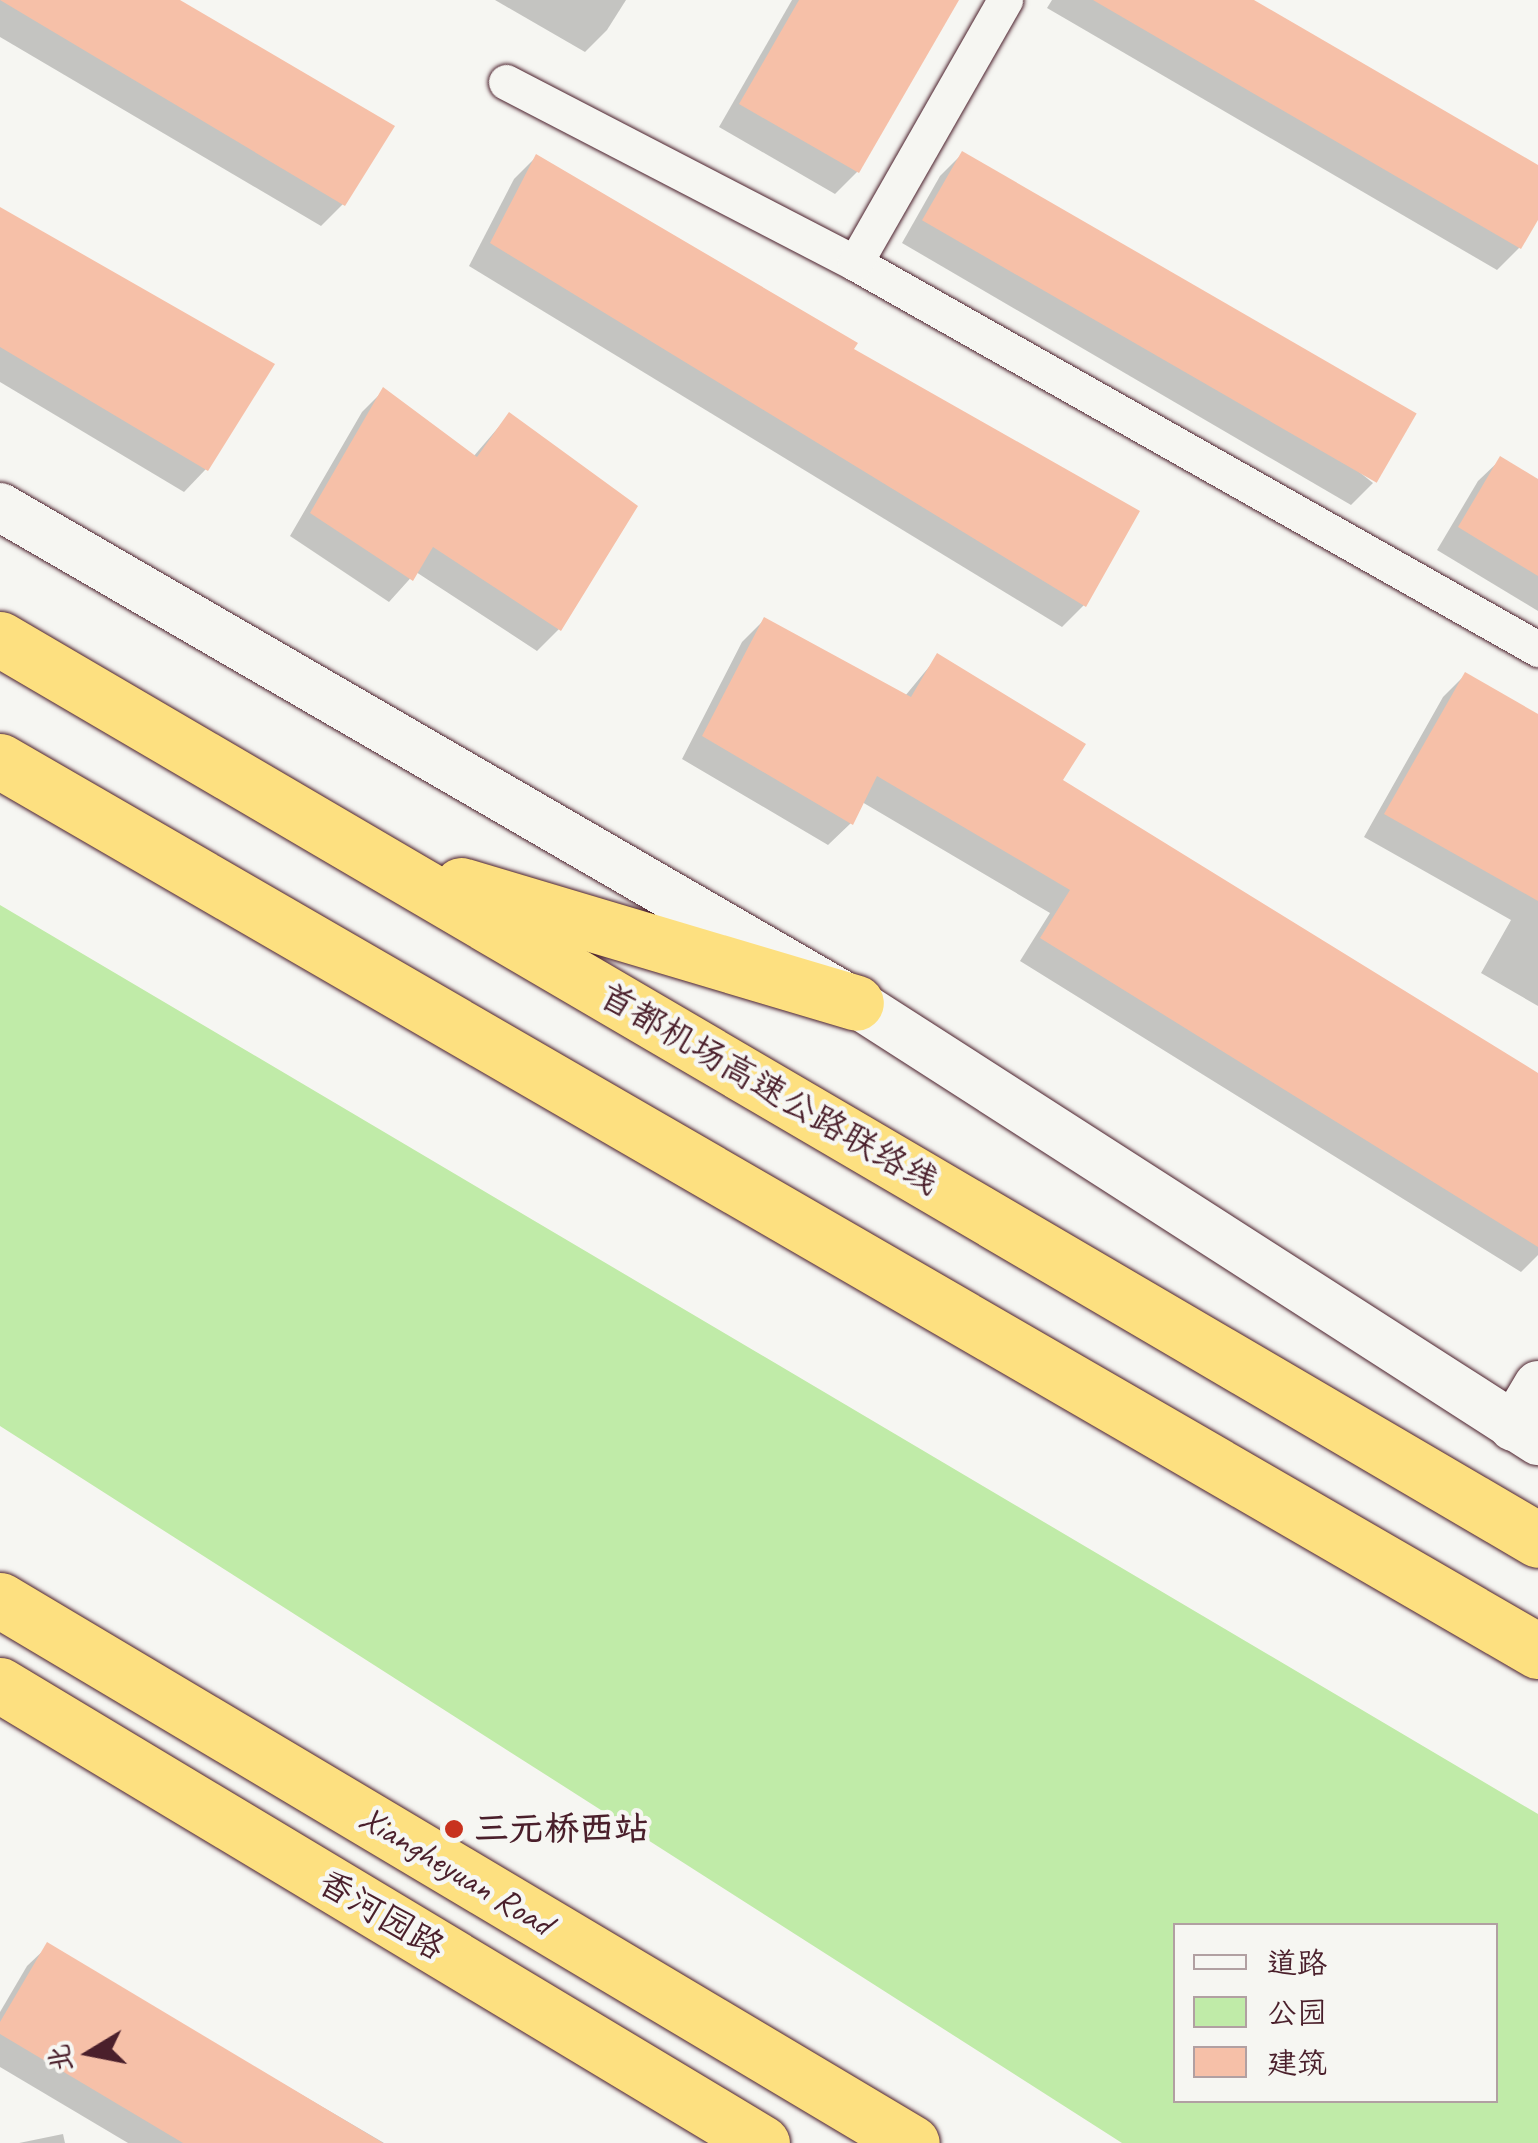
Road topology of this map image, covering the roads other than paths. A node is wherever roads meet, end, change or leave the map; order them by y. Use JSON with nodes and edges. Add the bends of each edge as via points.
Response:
{"nodes":[{"id":1,"x":1005,"y":0,"type":"edge"},
{"id":2,"x":506,"y":82,"type":"dead end"},
{"id":3,"x":856,"y":264,"type":"junction"},
{"id":4,"x":0,"y":508,"type":"edge"},
{"id":5,"x":0,"y":639,"type":"edge"},
{"id":6,"x":1538,"y":648,"type":"edge"},
{"id":7,"x":0,"y":761,"type":"edge"},
{"id":8,"x":379,"y":860,"type":"junction"},
{"id":9,"x":856,"y":1003,"type":"junction"},
{"id":10,"x":1538,"y":1386,"type":"edge"},
{"id":11,"x":1526,"y":1434,"type":"edge"},
{"id":12,"x":1538,"y":1540,"type":"edge"},
{"id":13,"x":0,"y":1600,"type":"edge"},
{"id":14,"x":1538,"y":1651,"type":"edge"},
{"id":15,"x":0,"y":1685,"type":"edge"},
{"id":16,"x":762,"y":2143,"type":"edge"},
{"id":17,"x":912,"y":2143,"type":"edge"}],
"edges":[{"from":1,"to":3,"type":"street"},
{"from":2,"to":3,"type":"street"},
{"from":3,"to":6,"type":"street"},
{"from":4,"to":9,"type":"main road"},
{"from":5,"to":8,"type":"highway","name":"首都机场高速公路联络线"},
{"from":7,"to":14,"type":"highway"},
{"from":8,"to":9,"type":"highway"},
{"from":8,"to":12,"type":"highway","name":"首都机场高速公路联络线"},
{"from":9,"to":11,"type":"main road"},
{"from":10,"to":11,"type":"main road"},
{"from":13,"to":17,"type":"highway","name":"Xiangheyuan Road"},
{"from":15,"to":16,"type":"highway","name":"香河园路"}]}
